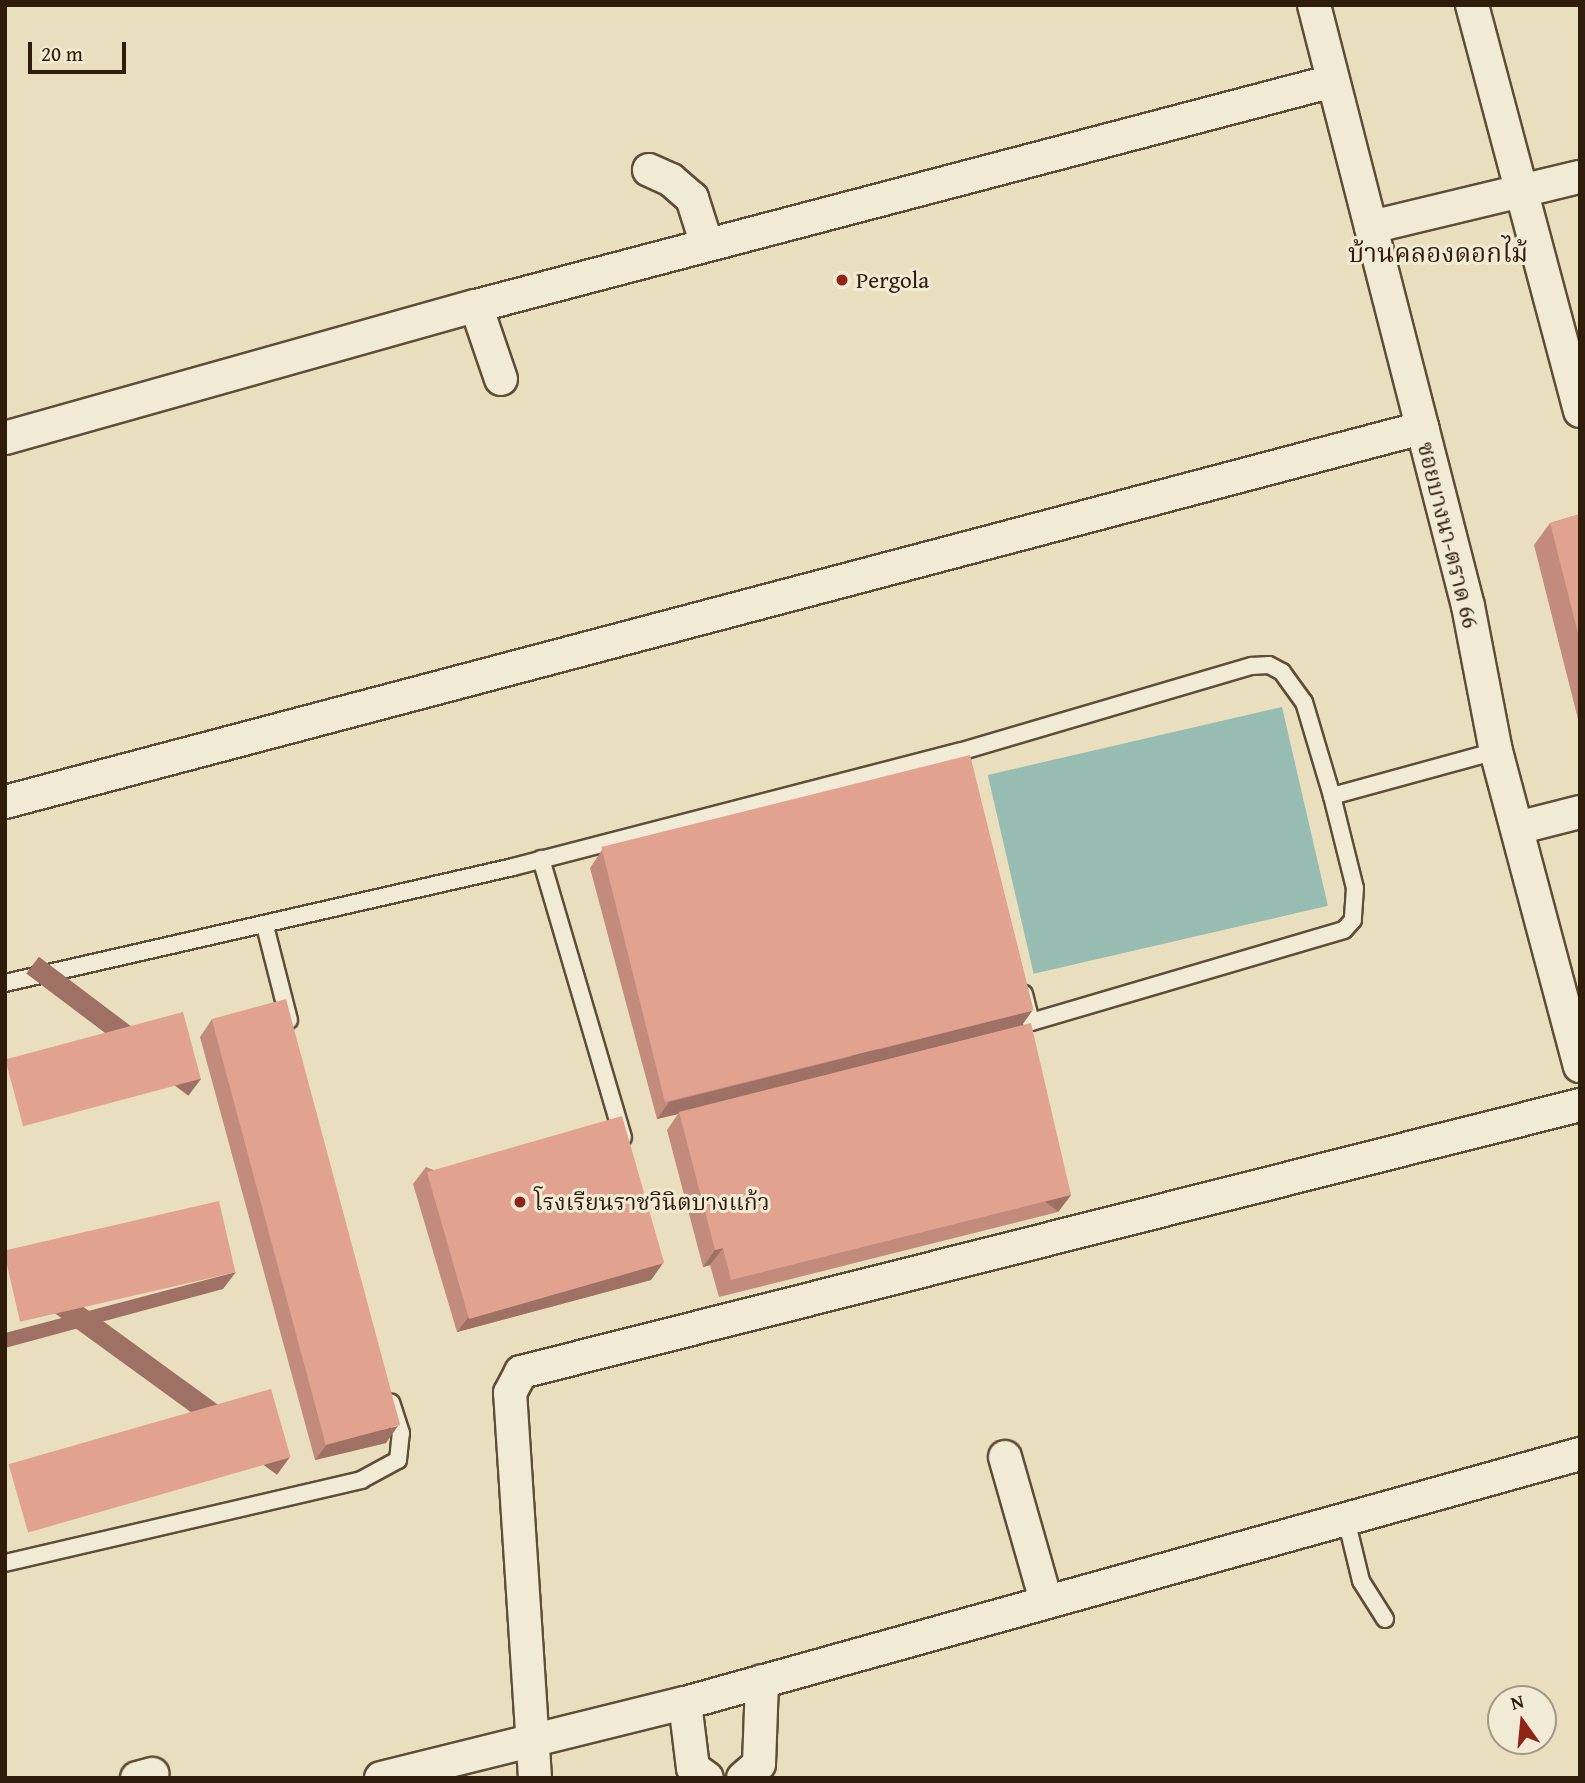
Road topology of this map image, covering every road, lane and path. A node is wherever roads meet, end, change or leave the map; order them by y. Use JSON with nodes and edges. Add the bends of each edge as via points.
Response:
{"nodes":[{"id":1,"x":1314,"y":5,"type":"edge"},
{"id":2,"x":1472,"y":5,"type":"edge"},
{"id":3,"x":1333,"y":81,"type":"junction"},
{"id":4,"x":649,"y":170,"type":"dead end"},
{"id":5,"x":1580,"y":177,"type":"edge"},
{"id":6,"x":1520,"y":192,"type":"junction"},
{"id":7,"x":1371,"y":227,"type":"junction"},
{"id":8,"x":708,"y":245,"type":"junction"},
{"id":9,"x":476,"y":306,"type":"junction"},
{"id":10,"x":1575,"y":371,"type":"edge"},
{"id":11,"x":501,"y":379,"type":"dead end"},
{"id":12,"x":1580,"y":411,"type":"edge"},
{"id":13,"x":1422,"y":428,"type":"junction"},
{"id":14,"x":5,"y":438,"type":"edge"},
{"id":15,"x":1496,"y":751,"type":"junction"},
{"id":16,"x":959,"y":752,"type":"junction"},
{"id":17,"x":965,"y":773,"type":"edge"},
{"id":18,"x":1332,"y":796,"type":"junction"},
{"id":19,"x":5,"y":802,"type":"edge"},
{"id":20,"x":1580,"y":812,"type":"edge"},
{"id":21,"x":1517,"y":828,"type":"junction"},
{"id":22,"x":541,"y":859,"type":"junction"},
{"id":23,"x":265,"y":926,"type":"junction"},
{"id":24,"x":1020,"y":980,"type":"edge"},
{"id":25,"x":5,"y":983,"type":"edge"},
{"id":26,"x":293,"y":1034,"type":"edge"},
{"id":27,"x":1580,"y":1066,"type":"edge"},
{"id":28,"x":1580,"y":1105,"type":"edge"},
{"id":29,"x":630,"y":1160,"type":"edge"},
{"id":30,"x":386,"y":1384,"type":"edge"},
{"id":31,"x":1580,"y":1454,"type":"edge"},
{"id":32,"x":1005,"y":1457,"type":"dead end"},
{"id":33,"x":1346,"y":1519,"type":"junction"},
{"id":34,"x":5,"y":1563,"type":"edge"},
{"id":35,"x":1046,"y":1601,"type":"junction"},
{"id":36,"x":1385,"y":1619,"type":"dead end"},
{"id":37,"x":762,"y":1681,"type":"junction"},
{"id":38,"x":685,"y":1703,"type":"junction"},
{"id":39,"x":533,"y":1743,"type":"junction"},
{"id":40,"x":384,"y":1777,"type":"edge"},
{"id":41,"x":535,"y":1778,"type":"edge"},
{"id":42,"x":708,"y":1778,"type":"edge"},
{"id":43,"x":743,"y":1778,"type":"edge"}],
"edges":[{"from":1,"to":3,"type":"street","name":"ซอยบางนา-ตราด 66"},
{"from":2,"to":6,"type":"street"},
{"from":3,"to":7,"type":"street","name":"ซอยบางนา-ตราด 66"},
{"from":3,"to":8,"type":"street"},
{"from":4,"to":8,"type":"street","via":[[671,180],[692,198]]},
{"from":5,"to":6,"type":"street"},
{"from":6,"to":7,"type":"street"},
{"from":6,"to":10,"type":"street"},
{"from":7,"to":13,"type":"street","name":"ซอยบางนา-ตราด 66"},
{"from":8,"to":9,"type":"street"},
{"from":9,"to":11,"type":"street"},
{"from":9,"to":14,"type":"street"},
{"from":10,"to":12,"type":"street"},
{"from":13,"to":15,"type":"street","name":"ซอยบางนา-ตราด 66","via":[[1468,607]]},
{"from":13,"to":19,"type":"street"},
{"from":15,"to":18,"type":"lane"},
{"from":15,"to":21,"type":"street","name":"ซอยบางนา-ตราด 66"},
{"from":16,"to":17,"type":"lane"},
{"from":16,"to":18,"type":"lane","via":[[1269,665],[1293,682],[1304,702]]},
{"from":16,"to":22,"type":"lane"},
{"from":18,"to":24,"type":"lane","via":[[1357,909],[1344,930],[1031,1022]]},
{"from":20,"to":21,"type":"street"},
{"from":21,"to":27,"type":"street","name":"ซอยบางนา-ตราด 66"},
{"from":22,"to":23,"type":"lane"},
{"from":22,"to":29,"type":"lane"},
{"from":23,"to":25,"type":"lane"},
{"from":23,"to":26,"type":"lane"},
{"from":28,"to":39,"type":"street","via":[[521,1372],[510,1394]]},
{"from":30,"to":34,"type":"lane","via":[[401,1433],[398,1460],[361,1480]]},
{"from":31,"to":33,"type":"street"},
{"from":32,"to":35,"type":"street"},
{"from":33,"to":35,"type":"street"},
{"from":33,"to":36,"type":"lane","via":[[1361,1581]]},
{"from":35,"to":37,"type":"street"},
{"from":37,"to":38,"type":"street"},
{"from":37,"to":43,"type":"street","via":[[759,1764]]},
{"from":38,"to":39,"type":"street"},
{"from":38,"to":42,"type":"street","via":[[693,1768]]},
{"from":39,"to":40,"type":"street"},
{"from":39,"to":41,"type":"street"}]}
